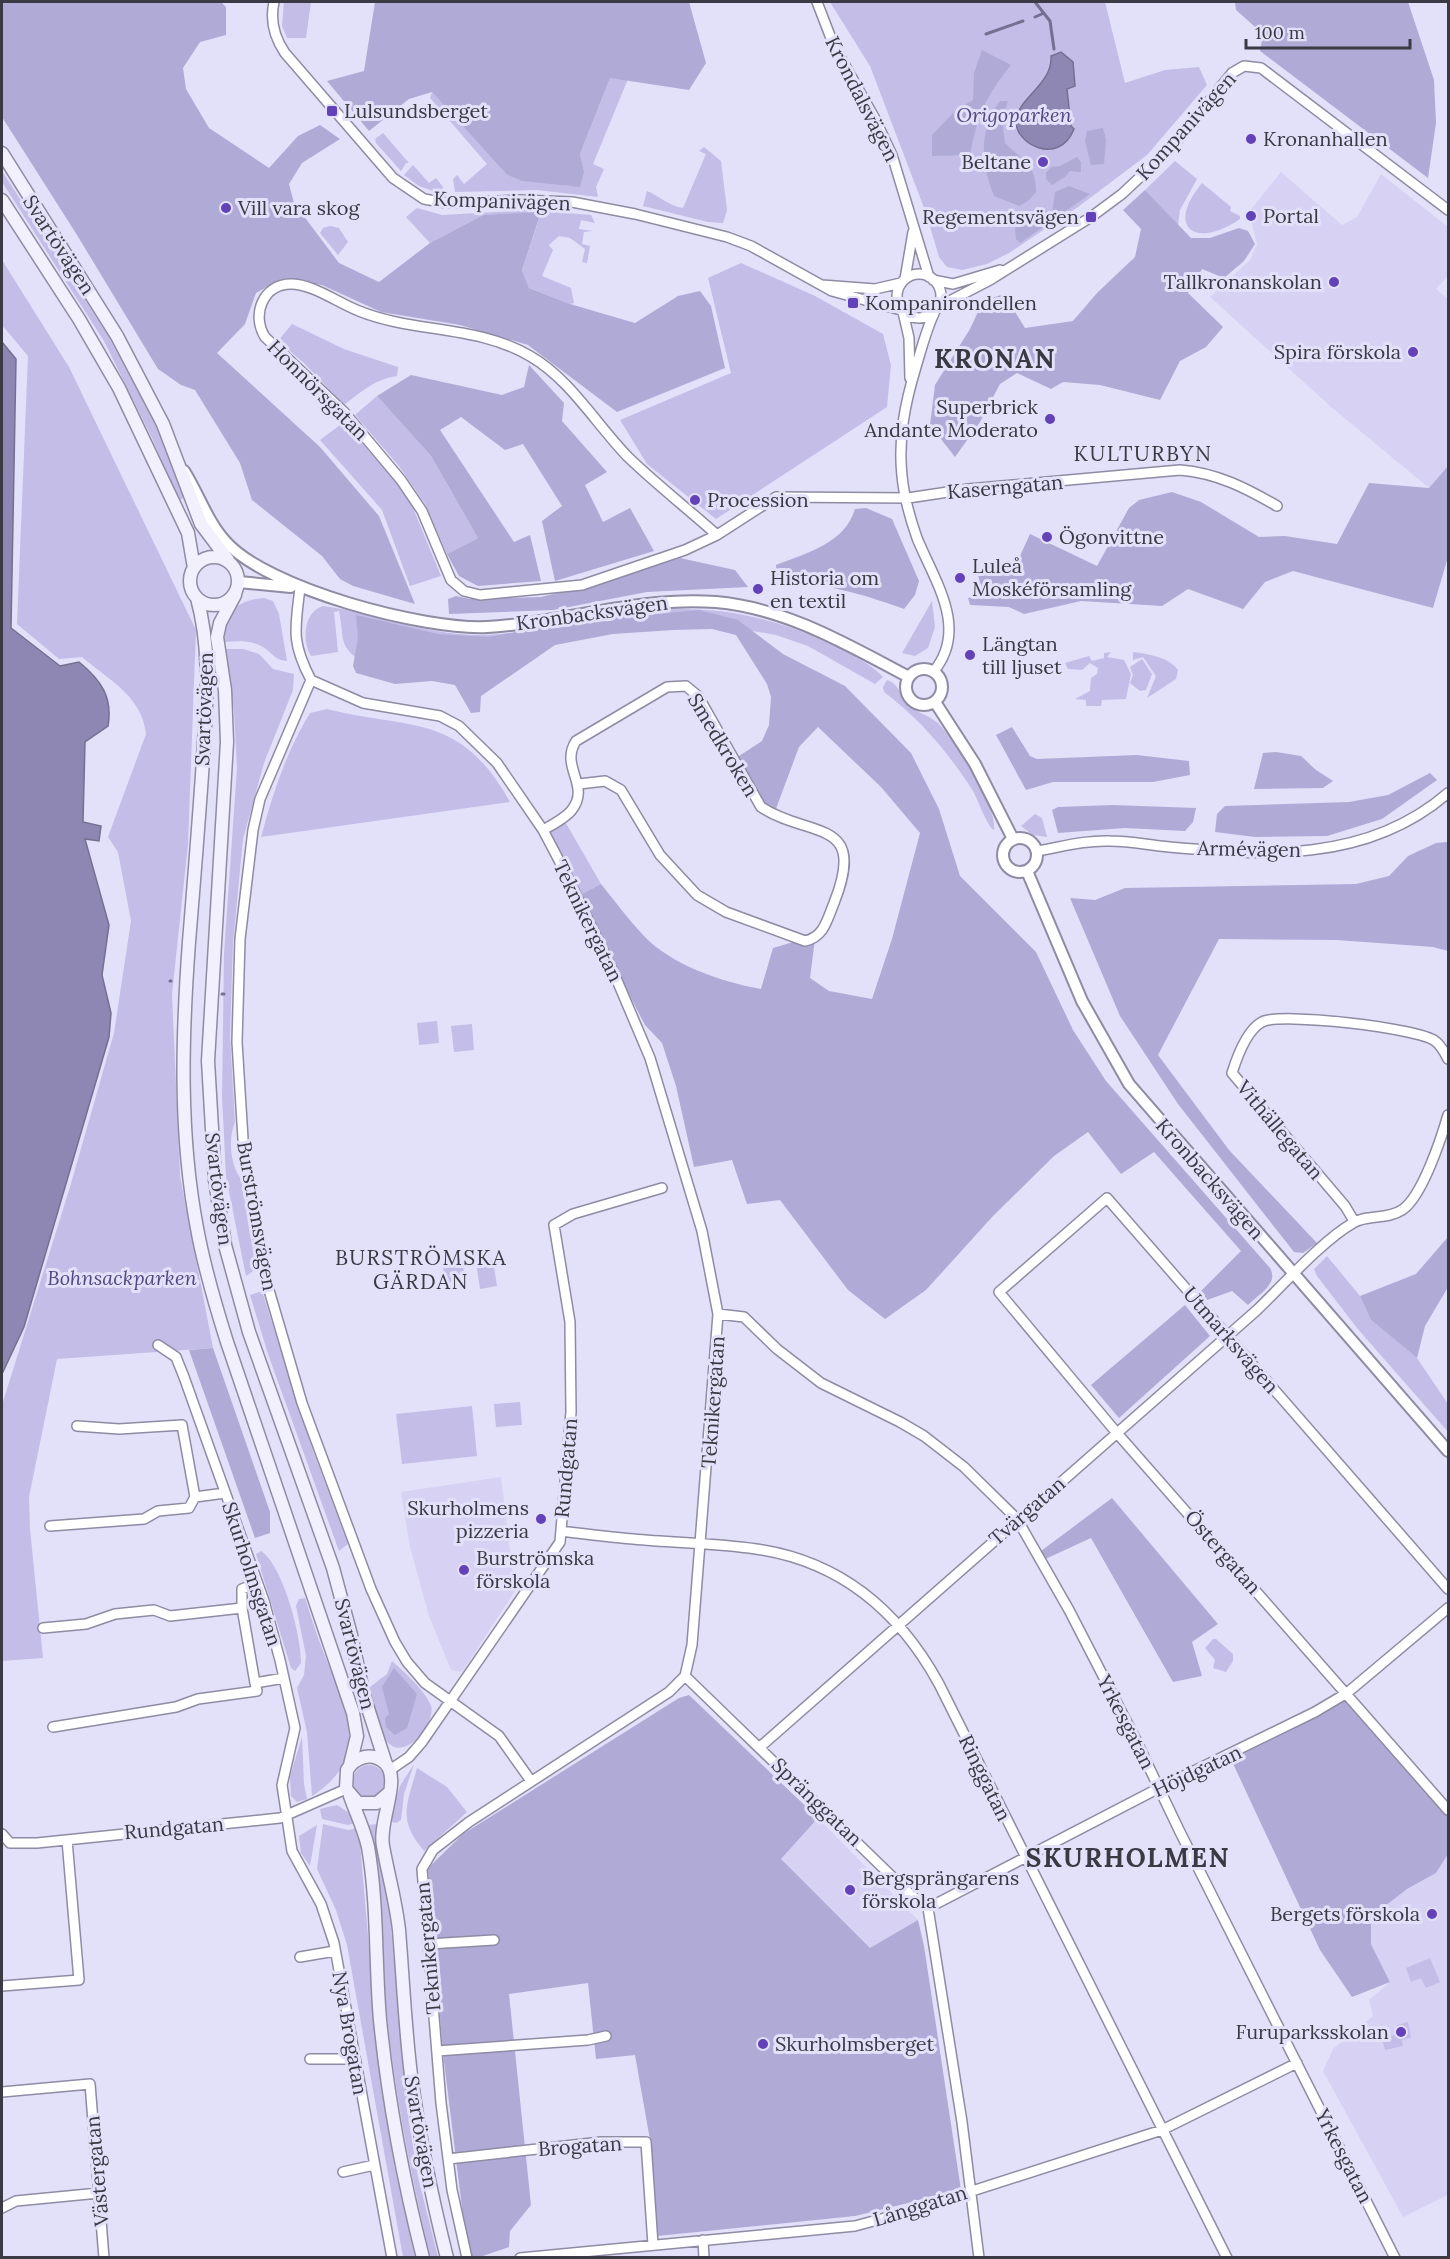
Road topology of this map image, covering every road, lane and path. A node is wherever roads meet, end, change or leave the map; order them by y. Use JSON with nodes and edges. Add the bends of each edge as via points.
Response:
{"nodes":[{"id":1,"x":274,"y":2,"type":"edge"},
{"id":2,"x":817,"y":2,"type":"edge"},
{"id":3,"x":2,"y":153,"type":"edge"},
{"id":4,"x":2,"y":200,"type":"edge"},
{"id":5,"x":1449,"y":210,"type":"edge"},
{"id":6,"x":913,"y":232,"type":"junction"},
{"id":7,"x":1003,"y":270,"type":"junction"},
{"id":8,"x":931,"y":278,"type":"junction"},
{"id":9,"x":903,"y":281,"type":"junction"},
{"id":10,"x":822,"y":285,"type":"junction"},
{"id":11,"x":937,"y":309,"type":"junction"},
{"id":12,"x":902,"y":311,"type":"junction"},
{"id":13,"x":910,"y":383,"type":"junction"},
{"id":14,"x":179,"y":463,"type":"junction"},
{"id":15,"x":906,"y":498,"type":"junction"},
{"id":16,"x":1277,"y":506,"type":"dead end"},
{"id":17,"x":717,"y":535,"type":"junction"},
{"id":18,"x":228,"y":560,"type":"junction"},
{"id":19,"x":194,"y":568,"type":"junction"},
{"id":20,"x":239,"y":582,"type":"junction"},
{"id":21,"x":300,"y":588,"type":"junction"},
{"id":22,"x":235,"y":595,"type":"junction"},
{"id":23,"x":196,"y":598,"type":"junction"},
{"id":24,"x":212,"y":637,"type":"junction"},
{"id":25,"x":214,"y":661,"type":"junction"},
{"id":26,"x":934,"y":672,"type":"junction"},
{"id":27,"x":909,"y":677,"type":"junction"},
{"id":28,"x":311,"y":680,"type":"junction"},
{"id":29,"x":935,"y":702,"type":"junction"},
{"id":30,"x":579,"y":784,"type":"junction"},
{"id":31,"x":1449,"y":793,"type":"edge"},
{"id":32,"x":543,"y":830,"type":"junction"},
{"id":33,"x":1013,"y":839,"type":"junction"},
{"id":34,"x":1037,"y":851,"type":"junction"},
{"id":35,"x":1027,"y":871,"type":"junction"},
{"id":36,"x":1449,"y":1059,"type":"edge"},
{"id":37,"x":1449,"y":1115,"type":"edge"},
{"id":38,"x":662,"y":1188,"type":"dead end"},
{"id":39,"x":1354,"y":1221,"type":"junction"},
{"id":40,"x":1294,"y":1274,"type":"junction"},
{"id":41,"x":999,"y":1292,"type":"joint"},
{"id":42,"x":718,"y":1314,"type":"junction"},
{"id":43,"x":1227,"y":1335,"type":"junction"},
{"id":44,"x":158,"y":1345,"type":"dead end"},
{"id":45,"x":77,"y":1426,"type":"dead end"},
{"id":46,"x":1116,"y":1432,"type":"junction"},
{"id":47,"x":204,"y":1434,"type":"junction"},
{"id":48,"x":184,"y":1438,"type":"junction"},
{"id":49,"x":1449,"y":1451,"type":"edge"},
{"id":50,"x":225,"y":1493,"type":"junction"},
{"id":51,"x":195,"y":1497,"type":"junction"},
{"id":52,"x":1017,"y":1519,"type":"junction"},
{"id":53,"x":50,"y":1526,"type":"dead end"},
{"id":54,"x":561,"y":1531,"type":"junction"},
{"id":55,"x":701,"y":1544,"type":"junction"},
{"id":56,"x":257,"y":1583,"type":"junction"},
{"id":57,"x":1449,"y":1589,"type":"edge"},
{"id":58,"x":242,"y":1608,"type":"junction"},
{"id":59,"x":1449,"y":1608,"type":"edge"},
{"id":60,"x":899,"y":1624,"type":"junction"},
{"id":61,"x":43,"y":1628,"type":"dead end"},
{"id":62,"x":685,"y":1676,"type":"junction"},
{"id":63,"x":284,"y":1678,"type":"junction"},
{"id":64,"x":255,"y":1683,"type":"junction"},
{"id":65,"x":1347,"y":1693,"type":"junction"},
{"id":66,"x":451,"y":1702,"type":"junction"},
{"id":67,"x":53,"y":1727,"type":"dead end"},
{"id":68,"x":760,"y":1747,"type":"junction"},
{"id":69,"x":350,"y":1765,"type":"junction"},
{"id":70,"x":388,"y":1767,"type":"junction"},
{"id":71,"x":531,"y":1781,"type":"junction"},
{"id":72,"x":1159,"y":1788,"type":"junction"},
{"id":73,"x":348,"y":1792,"type":"junction"},
{"id":74,"x":390,"y":1792,"type":"junction"},
{"id":75,"x":1449,"y":1810,"type":"edge"},
{"id":76,"x":288,"y":1816,"type":"junction"},
{"id":77,"x":2,"y":1834,"type":"edge"},
{"id":78,"x":67,"y":1840,"type":"junction"},
{"id":79,"x":1025,"y":1858,"type":"junction"},
{"id":80,"x":928,"y":1908,"type":"junction"},
{"id":81,"x":494,"y":1940,"type":"dead end"},
{"id":82,"x":428,"y":1944,"type":"junction"},
{"id":83,"x":335,"y":1951,"type":"junction"},
{"id":84,"x":300,"y":1957,"type":"dead end"},
{"id":85,"x":2,"y":1986,"type":"edge"},
{"id":86,"x":606,"y":2036,"type":"dead end"},
{"id":87,"x":437,"y":2051,"type":"junction"},
{"id":88,"x":310,"y":2059,"type":"dead end"},
{"id":89,"x":355,"y":2059,"type":"junction"},
{"id":90,"x":1297,"y":2063,"type":"junction"},
{"id":91,"x":2,"y":2092,"type":"edge"},
{"id":92,"x":1162,"y":2130,"type":"junction"},
{"id":93,"x":448,"y":2158,"type":"junction"},
{"id":94,"x":374,"y":2165,"type":"junction"},
{"id":95,"x":343,"y":2172,"type":"dead end"},
{"id":96,"x":971,"y":2190,"type":"junction"},
{"id":97,"x":99,"y":2193,"type":"junction"},
{"id":98,"x":2,"y":2208,"type":"edge"},
{"id":99,"x":703,"y":2240,"type":"junction"},
{"id":100,"x":653,"y":2246,"type":"junction"},
{"id":101,"x":104,"y":2258,"type":"edge"},
{"id":102,"x":392,"y":2258,"type":"edge"},
{"id":103,"x":423,"y":2258,"type":"edge"},
{"id":104,"x":447,"y":2258,"type":"edge"},
{"id":105,"x":467,"y":2258,"type":"edge"},
{"id":106,"x":520,"y":2258,"type":"edge"},
{"id":107,"x":704,"y":2258,"type":"edge"},
{"id":108,"x":979,"y":2258,"type":"edge"},
{"id":109,"x":1227,"y":2258,"type":"edge"},
{"id":110,"x":1395,"y":2258,"type":"edge"}],
"edges":[{"from":1,"to":10,"type":"street","name":"Kompanivägen","via":[[272,24],[285,53],[393,178],[417,195],[447,203],[537,200],[608,208],[727,237]]},
{"from":2,"to":6,"type":"street","name":"Krondalsvägen","via":[[834,46],[887,143]]},
{"from":3,"to":14,"type":"main road","name":"Svartövägen","via":[[144,383]]},
{"from":4,"to":19,"type":"main road","name":"Svartövägen","via":[[119,388],[188,533]]},
{"from":5,"to":7,"type":"street","name":"Kompanivägen","via":[[1261,68],[1251,65],[1235,70],[1171,148],[1122,194]]},
{"from":6,"to":8,"type":"street","name":"Krondalsvägen"},
{"from":6,"to":9,"type":"street","name":"Krondalsvägen"},
{"from":7,"to":8,"type":"street","name":"Kompanivägen","via":[[959,283]]},
{"from":7,"to":11,"type":"street","name":"Kompanivägen"},
{"from":8,"to":9,"type":"street","via":[[918,274]]},
{"from":8,"to":11,"type":"street","via":[[940,293]]},
{"from":9,"to":10,"type":"street","name":"Kompanivägen","via":[[875,289]]},
{"from":9,"to":12,"type":"street","via":[[896,296]]},
{"from":10,"to":12,"type":"street","name":"Kompanivägen"},
{"from":11,"to":12,"type":"street","via":[[918,319]]},
{"from":11,"to":13,"type":"street","via":[[922,339]]},
{"from":12,"to":13,"type":"street","via":[[909,338]]},
{"from":13,"to":15,"type":"street","via":[[901,434]]},
{"from":14,"to":18,"type":"main road","name":"Svartövägen","via":[[201,524]]},
{"from":14,"to":21,"type":"street","name":"Kronbacksvägen","via":[[225,541],[256,565]]},
{"from":15,"to":16,"type":"street","name":"Kaserngatan","via":[[1180,470],[1227,480]]},
{"from":15,"to":17,"type":"street","name":"Honnörsgatan","via":[[776,497]]},
{"from":15,"to":26,"type":"street","via":[[918,539],[946,603],[947,640]]},
{"from":17,"to":17,"type":"street","name":"Honnörsgatan","via":[[629,457],[559,380],[523,352],[467,333],[375,317],[300,285],[278,286],[262,301],[259,322],[265,337],[344,412],[401,480],[422,511],[451,580],[464,591],[503,594],[582,585],[631,571]]},
{"from":18,"to":19,"type":"main road","via":[[211,557]]},
{"from":18,"to":20,"type":"main road","via":[[237,571]]},
{"from":19,"to":23,"type":"main road","via":[[190,584]]},
{"from":20,"to":21,"type":"street","name":"Kronbacksvägen"},
{"from":20,"to":22,"type":"main road"},
{"from":21,"to":27,"type":"street","name":"Kronbacksvägen","via":[[445,626],[487,627],[640,603],[718,603],[801,623]]},
{"from":21,"to":28,"type":"street","via":[[295,639]]},
{"from":22,"to":23,"type":"main road","via":[[218,605]]},
{"from":22,"to":24,"type":"main road","name":"Svartövägen"},
{"from":23,"to":24,"type":"main road","name":"Svartövägen"},
{"from":24,"to":25,"type":"main road","name":"Svartövägen"},
{"from":25,"to":69,"type":"main road","name":"Svartövägen","via":[[189,945],[184,1068],[184,1116],[194,1206],[208,1280],[227,1342],[353,1713],[357,1736]]},
{"from":25,"to":70,"type":"main road","name":"Svartövägen","via":[[225,690],[227,742],[208,1060],[215,1180],[225,1245],[249,1332],[333,1568],[364,1696]]},
{"from":26,"to":27,"type":"street","via":[[920,669]]},
{"from":26,"to":29,"type":"street","via":[[942,685]]},
{"from":27,"to":29,"type":"street","via":[[906,690],[913,701],[922,705]]},
{"from":28,"to":32,"type":"street","name":"Teknikergatan","via":[[363,703],[427,712],[459,726],[497,763]]},
{"from":28,"to":66,"type":"street","name":"Burströmsvägen","via":[[260,799],[253,830],[238,979],[243,1139],[264,1273],[302,1403],[371,1589],[395,1642],[425,1683]]},
{"from":29,"to":33,"type":"street","via":[[975,764]]},
{"from":30,"to":30,"type":"street","name":"Smedkroken","via":[[569,760],[576,741],[667,687],[682,685],[692,690],[761,807],[825,831],[842,848],[845,871],[824,928],[815,939],[805,941],[706,901],[669,867],[621,790],[605,781]]},
{"from":30,"to":32,"type":"street","via":[[572,810]]},
{"from":31,"to":34,"type":"street","name":"Armévägen","via":[[1413,821],[1333,848],[1260,853],[1108,841]]},
{"from":32,"to":42,"type":"street","name":"Teknikergatan","via":[[588,917],[650,1059],[702,1231]]},
{"from":33,"to":34,"type":"street","via":[[1028,839]]},
{"from":33,"to":35,"type":"street","via":[[1005,846],[1004,862],[1012,870]]},
{"from":34,"to":35,"type":"street","via":[[1035,865]]},
{"from":35,"to":40,"type":"street","name":"Kronbacksvägen","via":[[1083,1001],[1129,1084]]},
{"from":36,"to":39,"type":"street","name":"Vithällegatan","via":[[1434,1039],[1394,1029],[1301,1018],[1262,1022],[1251,1032],[1232,1073]]},
{"from":37,"to":39,"type":"street","via":[[1422,1183],[1403,1210]]},
{"from":38,"to":54,"type":"street","name":"Rundgatan","via":[[573,1214],[554,1225],[570,1322],[571,1412]]},
{"from":39,"to":40,"type":"street"},
{"from":40,"to":43,"type":"street","name":"Tvärgatan"},
{"from":40,"to":49,"type":"street","name":"Kronbacksvägen"},
{"from":41,"to":43,"type":"street","name":"Utmarksvägen","via":[[1107,1198]]},
{"from":41,"to":46,"type":"street","name":"Östergatan"},
{"from":42,"to":52,"type":"street","name":"Yrkesgatan","via":[[744,1317],[821,1383],[930,1440]]},
{"from":42,"to":55,"type":"street","name":"Teknikergatan"},
{"from":43,"to":46,"type":"street","name":"Tvärgatan"},
{"from":43,"to":57,"type":"street","name":"Utmarksvägen"},
{"from":44,"to":47,"type":"street","name":"Skurholmsgatan","via":[[176,1357]]},
{"from":45,"to":48,"type":"street","via":[[180,1424]]},
{"from":46,"to":52,"type":"street","name":"Tvärgatan"},
{"from":46,"to":65,"type":"street","name":"Östergatan"},
{"from":47,"to":48,"type":"street"},
{"from":47,"to":50,"type":"street","name":"Skurholmsgatan"},
{"from":48,"to":51,"type":"street"},
{"from":50,"to":51,"type":"street"},
{"from":50,"to":56,"type":"street","name":"Skurholmsgatan"},
{"from":51,"to":53,"type":"street","via":[[189,1508],[158,1511],[144,1519]]},
{"from":52,"to":60,"type":"street","name":"Tvärgatan"},
{"from":52,"to":72,"type":"street","name":"Yrkesgatan","via":[[1069,1610]]},
{"from":54,"to":55,"type":"street","name":"Ringgatan"},
{"from":54,"to":66,"type":"street","name":"Rundgatan","via":[[560,1542],[550,1558]]},
{"from":55,"to":60,"type":"street","name":"Ringgatan","via":[[755,1549],[803,1561],[859,1590]]},
{"from":55,"to":62,"type":"street","name":"Teknikergatan","via":[[693,1645]]},
{"from":56,"to":58,"type":"street","via":[[242,1589]]},
{"from":56,"to":63,"type":"street","name":"Skurholmsgatan"},
{"from":58,"to":61,"type":"street","via":[[170,1616],[154,1611],[124,1613],[86,1624]]},
{"from":58,"to":64,"type":"street"},
{"from":59,"to":65,"type":"street","name":"Höjdgatan"},
{"from":60,"to":68,"type":"street","name":"Tvärgatan"},
{"from":60,"to":79,"type":"street","name":"Ringgatan","via":[[939,1684]]},
{"from":62,"to":68,"type":"street","name":"Spränggatan"},
{"from":62,"to":71,"type":"street","name":"Teknikergatan","via":[[669,1692]]},
{"from":63,"to":64,"type":"street"},
{"from":63,"to":76,"type":"street","name":"Skurholmsgatan","via":[[295,1728],[282,1785]]},
{"from":64,"to":67,"type":"street","via":[[256,1691]]},
{"from":65,"to":72,"type":"street","name":"Höjdgatan","via":[[1251,1745]]},
{"from":65,"to":75,"type":"street","name":"Östergatan"},
{"from":66,"to":70,"type":"street","name":"Rundgatan","via":[[409,1757]]},
{"from":66,"to":71,"type":"street","name":"Burströmsvägen","via":[[499,1736]]},
{"from":68,"to":80,"type":"street","name":"Spränggatan"},
{"from":69,"to":70,"type":"main road","via":[[367,1756]]},
{"from":69,"to":73,"type":"main road","via":[[344,1778]]},
{"from":70,"to":74,"type":"main road"},
{"from":71,"to":82,"type":"street","name":"Teknikergatan","via":[[449,1837],[427,1859],[421,1878]]},
{"from":72,"to":79,"type":"street","name":"Höjdgatan"},
{"from":72,"to":90,"type":"street","name":"Yrkesgatan"},
{"from":73,"to":74,"type":"main road","via":[[358,1803],[372,1805]]},
{"from":73,"to":76,"type":"street","name":"Rundgatan"},
{"from":73,"to":103,"type":"main road","name":"Svartövägen","via":[[368,1846],[388,2086],[406,2191]]},
{"from":74,"to":104,"type":"main road","name":"Svartövägen","via":[[381,1833],[399,1929],[413,2086]]},
{"from":76,"to":78,"type":"street","name":"Rundgatan"},
{"from":76,"to":83,"type":"street","name":"Nya Brogatan","via":[[292,1851],[321,1904]]},
{"from":77,"to":78,"type":"street","name":"Rundgatan","via":[[6,1841],[15,1844]]},
{"from":78,"to":85,"type":"street","via":[[79,1980]]},
{"from":79,"to":80,"type":"street","name":"Höjdgatan"},
{"from":79,"to":92,"type":"street","name":"Ringgatan"},
{"from":80,"to":96,"type":"street"},
{"from":81,"to":82,"type":"street"},
{"from":82,"to":87,"type":"street","name":"Teknikergatan"},
{"from":83,"to":84,"type":"street"},
{"from":83,"to":89,"type":"street","name":"Nya Brogatan"},
{"from":86,"to":87,"type":"street"},
{"from":87,"to":93,"type":"street","name":"Teknikergatan"},
{"from":88,"to":89,"type":"street"},
{"from":89,"to":94,"type":"street","name":"Nya Brogatan"},
{"from":90,"to":92,"type":"street","name":"Långgatan"},
{"from":90,"to":110,"type":"street","name":"Yrkesgatan"},
{"from":91,"to":97,"type":"street","name":"Västergatan","via":[[90,2084]]},
{"from":92,"to":96,"type":"street","name":"Långgatan"},
{"from":92,"to":109,"type":"street","name":"Ringgatan"},
{"from":93,"to":100,"type":"street","name":"Brogatan","via":[[601,2142],[646,2142]]},
{"from":93,"to":105,"type":"street","name":"Teknikergatan"},
{"from":94,"to":95,"type":"street"},
{"from":94,"to":102,"type":"street","name":"Nya Brogatan"},
{"from":96,"to":99,"type":"street","name":"Långgatan","via":[[855,2226]]},
{"from":96,"to":108,"type":"street"},
{"from":97,"to":98,"type":"street","via":[[16,2201]]},
{"from":97,"to":101,"type":"street","name":"Västergatan"},
{"from":99,"to":100,"type":"street","name":"Långgatan"},
{"from":99,"to":107,"type":"street"},
{"from":100,"to":106,"type":"street","name":"Långgatan"}]}
